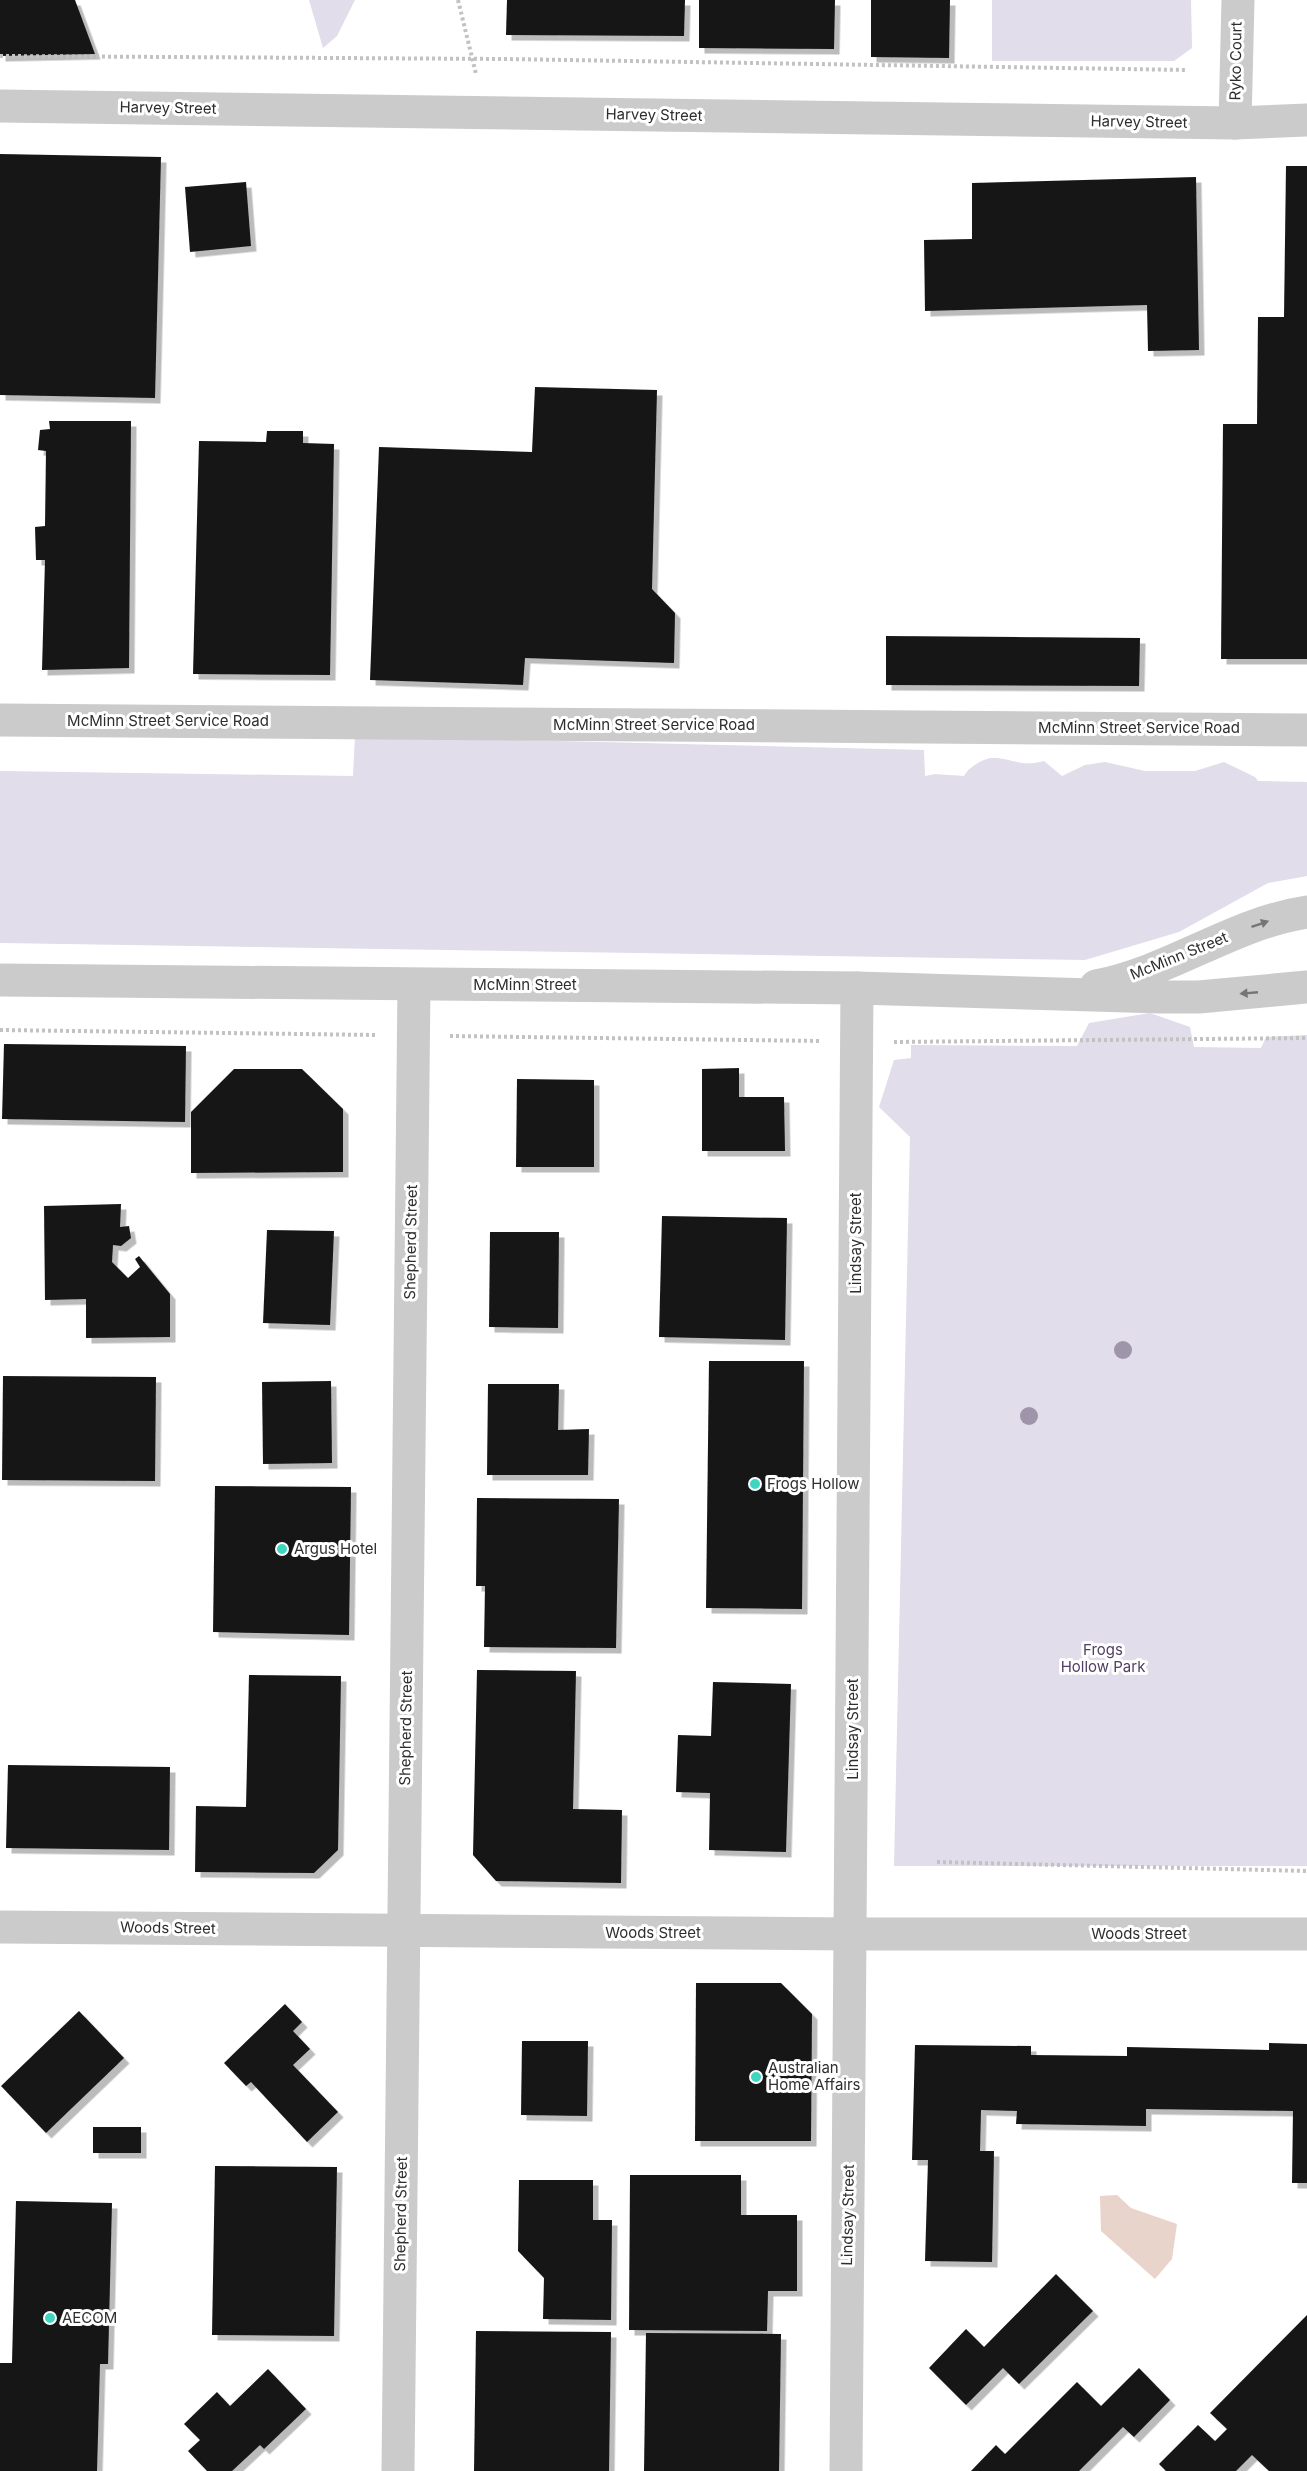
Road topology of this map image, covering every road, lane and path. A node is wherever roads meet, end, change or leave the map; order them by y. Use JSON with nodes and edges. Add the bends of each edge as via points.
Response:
{"nodes":[{"id":1,"x":458,"y":0,"type":"edge"},
{"id":2,"x":1238,"y":0,"type":"edge"},
{"id":3,"x":0,"y":56,"type":"edge"},
{"id":4,"x":472,"y":59,"type":"junction"},
{"id":5,"x":1187,"y":70,"type":"dead end"},
{"id":6,"x":0,"y":106,"type":"edge"},
{"id":7,"x":484,"y":113,"type":"junction"},
{"id":8,"x":1307,"y":120,"type":"edge"},
{"id":9,"x":1235,"y":123,"type":"junction"},
{"id":10,"x":0,"y":720,"type":"edge"},
{"id":11,"x":1307,"y":730,"type":"edge"},
{"id":12,"x":1307,"y":912,"type":"edge"},
{"id":13,"x":0,"y":980,"type":"edge"},
{"id":14,"x":414,"y":984,"type":"junction"},
{"id":15,"x":1307,"y":987,"type":"edge"},
{"id":16,"x":857,"y":988,"type":"junction"},
{"id":17,"x":1050,"y":992,"type":"junction"},
{"id":18,"x":0,"y":1030,"type":"edge"},
{"id":19,"x":413,"y":1036,"type":"junction"},
{"id":20,"x":1307,"y":1038,"type":"edge"},
{"id":21,"x":857,"y":1042,"type":"junction"},
{"id":22,"x":937,"y":1862,"type":"dead end"},
{"id":23,"x":1307,"y":1871,"type":"edge"},
{"id":24,"x":0,"y":1927,"type":"edge"},
{"id":25,"x":403,"y":1931,"type":"junction"},
{"id":26,"x":851,"y":1934,"type":"junction"},
{"id":27,"x":1307,"y":1934,"type":"edge"},
{"id":28,"x":398,"y":2471,"type":"edge"},
{"id":29,"x":846,"y":2471,"type":"edge"}],
"edges":[{"from":1,"to":4,"type":"path"},
{"from":2,"to":9,"type":"street","name":"Ryko Court"},
{"from":3,"to":4,"type":"path"},
{"from":4,"to":5,"type":"path"},
{"from":4,"to":7,"type":"path"},
{"from":6,"to":7,"type":"street","name":"Harvey Street"},
{"from":7,"to":9,"type":"street","name":"Harvey Street"},
{"from":8,"to":9,"type":"street","name":"Harvey Street"},
{"from":10,"to":11,"type":"street","name":"McMinn Street Service Road"},
{"from":17,"to":12,"type":"street","name":"McMinn Street","one_way":true,"via":[[1122,979],[1256,925]]},
{"from":13,"to":14,"type":"street","name":"McMinn Street"},
{"from":14,"to":16,"type":"street","name":"McMinn Street"},
{"from":14,"to":19,"type":"street","name":"Shepherd Street"},
{"from":15,"to":17,"type":"street","name":"McMinn Street","one_way":true,"via":[[1199,997]]},
{"from":16,"to":17,"type":"street","name":"McMinn Street"},
{"from":16,"to":21,"type":"street","name":"Lindsay Street"},
{"from":18,"to":19,"type":"path"},
{"from":19,"to":21,"type":"path"},
{"from":19,"to":25,"type":"street","name":"Shepherd Street"},
{"from":20,"to":21,"type":"path"},
{"from":21,"to":26,"type":"street","name":"Lindsay Street"},
{"from":22,"to":23,"type":"path"},
{"from":24,"to":25,"type":"street","name":"Woods Street"},
{"from":25,"to":26,"type":"street","name":"Woods Street"},
{"from":25,"to":28,"type":"street","name":"Shepherd Street"},
{"from":26,"to":27,"type":"street","name":"Woods Street"},
{"from":26,"to":29,"type":"street","name":"Lindsay Street"}]}
